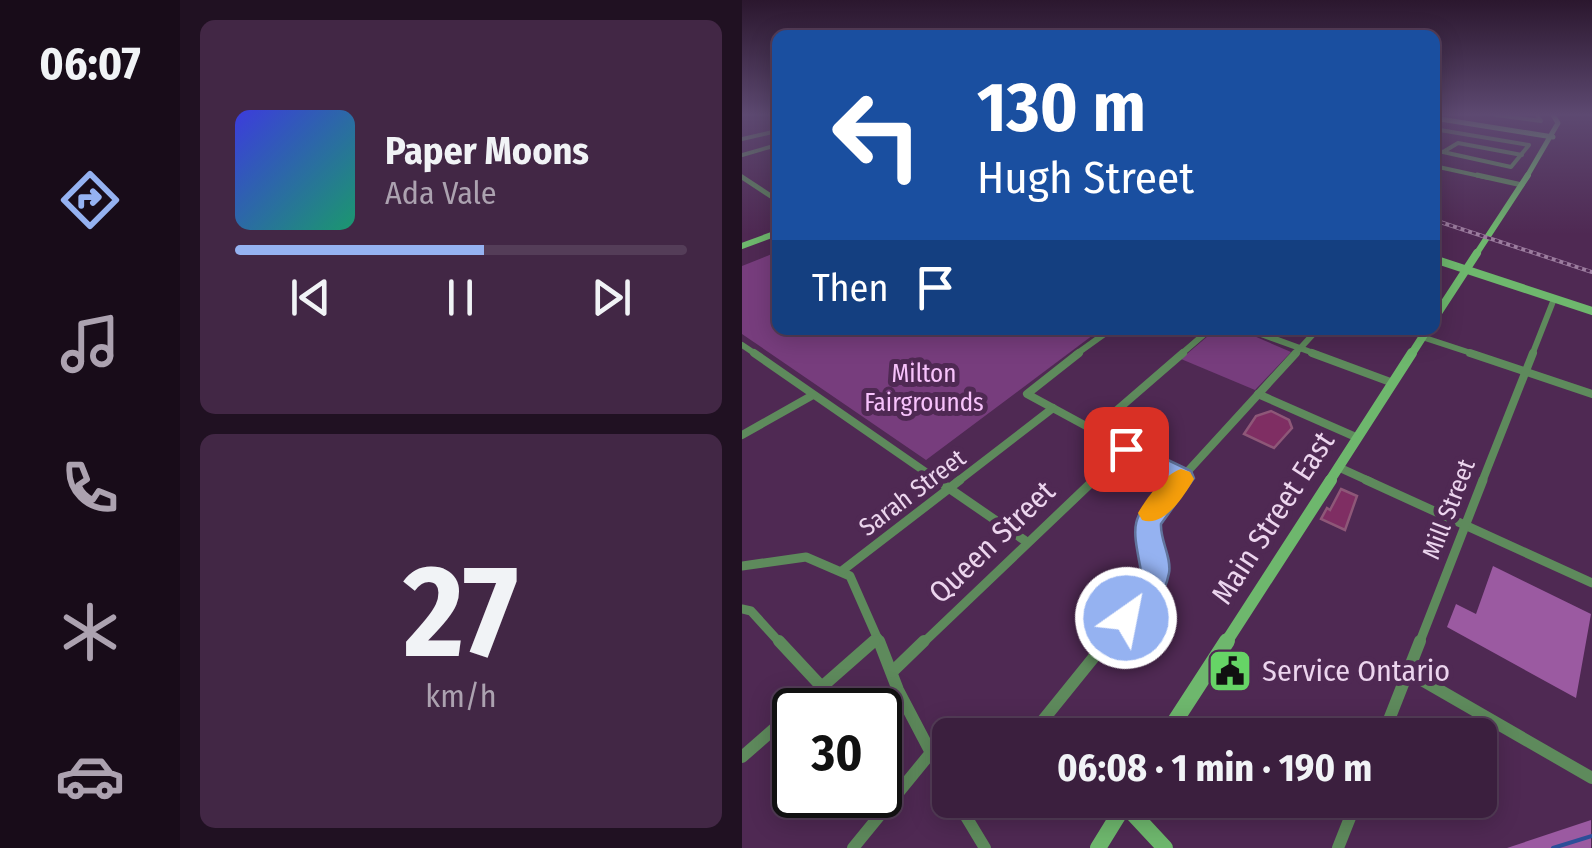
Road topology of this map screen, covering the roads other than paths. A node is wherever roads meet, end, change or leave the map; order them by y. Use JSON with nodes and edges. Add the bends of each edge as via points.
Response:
{"nodes":[{"id":1,"x":1456,"y":155,"type":"edge"},
{"id":2,"x":1522,"y":155,"type":"edge"},
{"id":3,"x":1542,"y":155,"type":"edge"},
{"id":4,"x":1440,"y":167,"type":"edge"},
{"id":5,"x":742,"y":177,"type":"edge"},
{"id":6,"x":1522,"y":185,"type":"junction"},
{"id":7,"x":772,"y":196,"type":"edge"},
{"id":8,"x":772,"y":235,"type":"edge"},
{"id":9,"x":742,"y":246,"type":"edge"},
{"id":10,"x":1440,"y":261,"type":"edge"},
{"id":11,"x":1467,"y":270,"type":"junction"},
{"id":12,"x":1554,"y":299,"type":"junction"},
{"id":13,"x":1440,"y":308,"type":"edge"},
{"id":14,"x":1592,"y":312,"type":"edge"},
{"id":15,"x":1103,"y":335,"type":"edge"},
{"id":16,"x":1203,"y":335,"type":"edge"},
{"id":17,"x":1264,"y":335,"type":"edge"},
{"id":18,"x":1312,"y":335,"type":"edge"},
{"id":19,"x":1424,"y":335,"type":"edge"},
{"id":20,"x":1428,"y":335,"type":"edge"},
{"id":21,"x":742,"y":345,"type":"edge"},
{"id":22,"x":1300,"y":348,"type":"junction"},
{"id":23,"x":755,"y":354,"type":"junction"},
{"id":24,"x":745,"y":359,"type":"dead end"},
{"id":25,"x":1523,"y":372,"type":"junction"},
{"id":26,"x":1393,"y":383,"type":"junction"},
{"id":27,"x":1258,"y":394,"type":"junction"},
{"id":28,"x":1592,"y":394,"type":"edge"},
{"id":29,"x":813,"y":395,"type":"junction"},
{"id":30,"x":1052,"y":408,"type":"junction"},
{"id":31,"x":1094,"y":430,"type":"junction"},
{"id":32,"x":742,"y":435,"type":"edge"},
{"id":33,"x":1358,"y":438,"type":"junction"},
{"id":34,"x":1126,"y":449,"type":"junction"},
{"id":35,"x":1338,"y":467,"type":"junction"},
{"id":36,"x":1182,"y":478,"type":"junction"},
{"id":37,"x":949,"y":489,"type":"junction"},
{"id":38,"x":1466,"y":526,"type":"junction"},
{"id":39,"x":1028,"y":542,"type":"junction"},
{"id":40,"x":744,"y":562,"type":"edge"},
{"id":41,"x":843,"y":570,"type":"junction"},
{"id":42,"x":1592,"y":583,"type":"edge"},
{"id":43,"x":742,"y":608,"type":"edge"},
{"id":44,"x":878,"y":638,"type":"junction"},
{"id":45,"x":892,"y":672,"type":"junction"},
{"id":46,"x":1408,"y":672,"type":"junction"},
{"id":47,"x":820,"y":685,"type":"junction"},
{"id":48,"x":1045,"y":718,"type":"edge"},
{"id":49,"x":1177,"y":718,"type":"edge"},
{"id":50,"x":1390,"y":718,"type":"edge"},
{"id":51,"x":929,"y":755,"type":"junction"},
{"id":52,"x":742,"y":757,"type":"edge"},
{"id":53,"x":932,"y":760,"type":"edge"},
{"id":54,"x":1592,"y":778,"type":"edge"},
{"id":55,"x":967,"y":818,"type":"edge"},
{"id":56,"x":1117,"y":818,"type":"edge"},
{"id":57,"x":1139,"y":818,"type":"edge"},
{"id":58,"x":1350,"y":818,"type":"edge"},
{"id":59,"x":854,"y":848,"type":"edge"},
{"id":60,"x":986,"y":848,"type":"edge"},
{"id":61,"x":1098,"y":848,"type":"edge"},
{"id":62,"x":1165,"y":848,"type":"edge"},
{"id":63,"x":1338,"y":848,"type":"edge"}],
"edges":[{"from":1,"to":2,"type":"street","via":[[1509,166]]},
{"from":3,"to":6,"type":"main road"},
{"from":4,"to":6,"type":"street"},
{"from":5,"to":7,"type":"street"},
{"from":6,"to":11,"type":"main road"},
{"from":8,"to":9,"type":"main road"},
{"from":10,"to":11,"type":"main road"},
{"from":11,"to":12,"type":"main road"},
{"from":11,"to":13,"type":"main road"},
{"from":12,"to":14,"type":"main road"},
{"from":12,"to":25,"type":"street","name":"Mill Street"},
{"from":15,"to":30,"type":"street","via":[[1026,392]]},
{"from":16,"to":31,"type":"street"},
{"from":17,"to":22,"type":"street"},
{"from":18,"to":22,"type":"street"},
{"from":19,"to":26,"type":"main road","name":"Main Street East"},
{"from":20,"to":25,"type":"street"},
{"from":21,"to":23,"type":"street"},
{"from":22,"to":26,"type":"street"},
{"from":22,"to":27,"type":"street"},
{"from":23,"to":24,"type":"street"},
{"from":23,"to":29,"type":"street"},
{"from":25,"to":28,"type":"street"},
{"from":25,"to":38,"type":"street","name":"Mill Street"},
{"from":26,"to":33,"type":"main road","name":"Main Street East"},
{"from":27,"to":33,"type":"street"},
{"from":27,"to":36,"type":"street"},
{"from":29,"to":32,"type":"street"},
{"from":29,"to":37,"type":"street"},
{"from":30,"to":31,"type":"street"},
{"from":30,"to":37,"type":"street","name":"Sarah Street"},
{"from":31,"to":34,"type":"street"},
{"from":33,"to":35,"type":"main road","name":"Main Street East"},
{"from":34,"to":36,"type":"street"},
{"from":34,"to":39,"type":"street","name":"Queen Street"},
{"from":35,"to":38,"type":"street"},
{"from":35,"to":49,"type":"main road","name":"Main Street East"},
{"from":36,"to":48,"type":"street","via":[[1148,520],[1156,571],[1146,594]]},
{"from":37,"to":39,"type":"street"},
{"from":37,"to":41,"type":"street","name":"Sarah Street"},
{"from":38,"to":42,"type":"street"},
{"from":38,"to":46,"type":"street","name":"Mill Street"},
{"from":39,"to":45,"type":"street","name":"Queen Street"},
{"from":40,"to":41,"type":"street","via":[[806,557]]},
{"from":41,"to":44,"type":"street","via":[[855,582]]},
{"from":43,"to":47,"type":"street"},
{"from":44,"to":45,"type":"street"},
{"from":44,"to":47,"type":"street"},
{"from":45,"to":51,"type":"street"},
{"from":46,"to":50,"type":"street","name":"Mill Street"},
{"from":46,"to":54,"type":"street"},
{"from":47,"to":52,"type":"street"},
{"from":51,"to":53,"type":"street"},
{"from":51,"to":59,"type":"street"},
{"from":55,"to":60,"type":"street"},
{"from":56,"to":61,"type":"main road"},
{"from":57,"to":62,"type":"main road"},
{"from":58,"to":63,"type":"street"}]}
